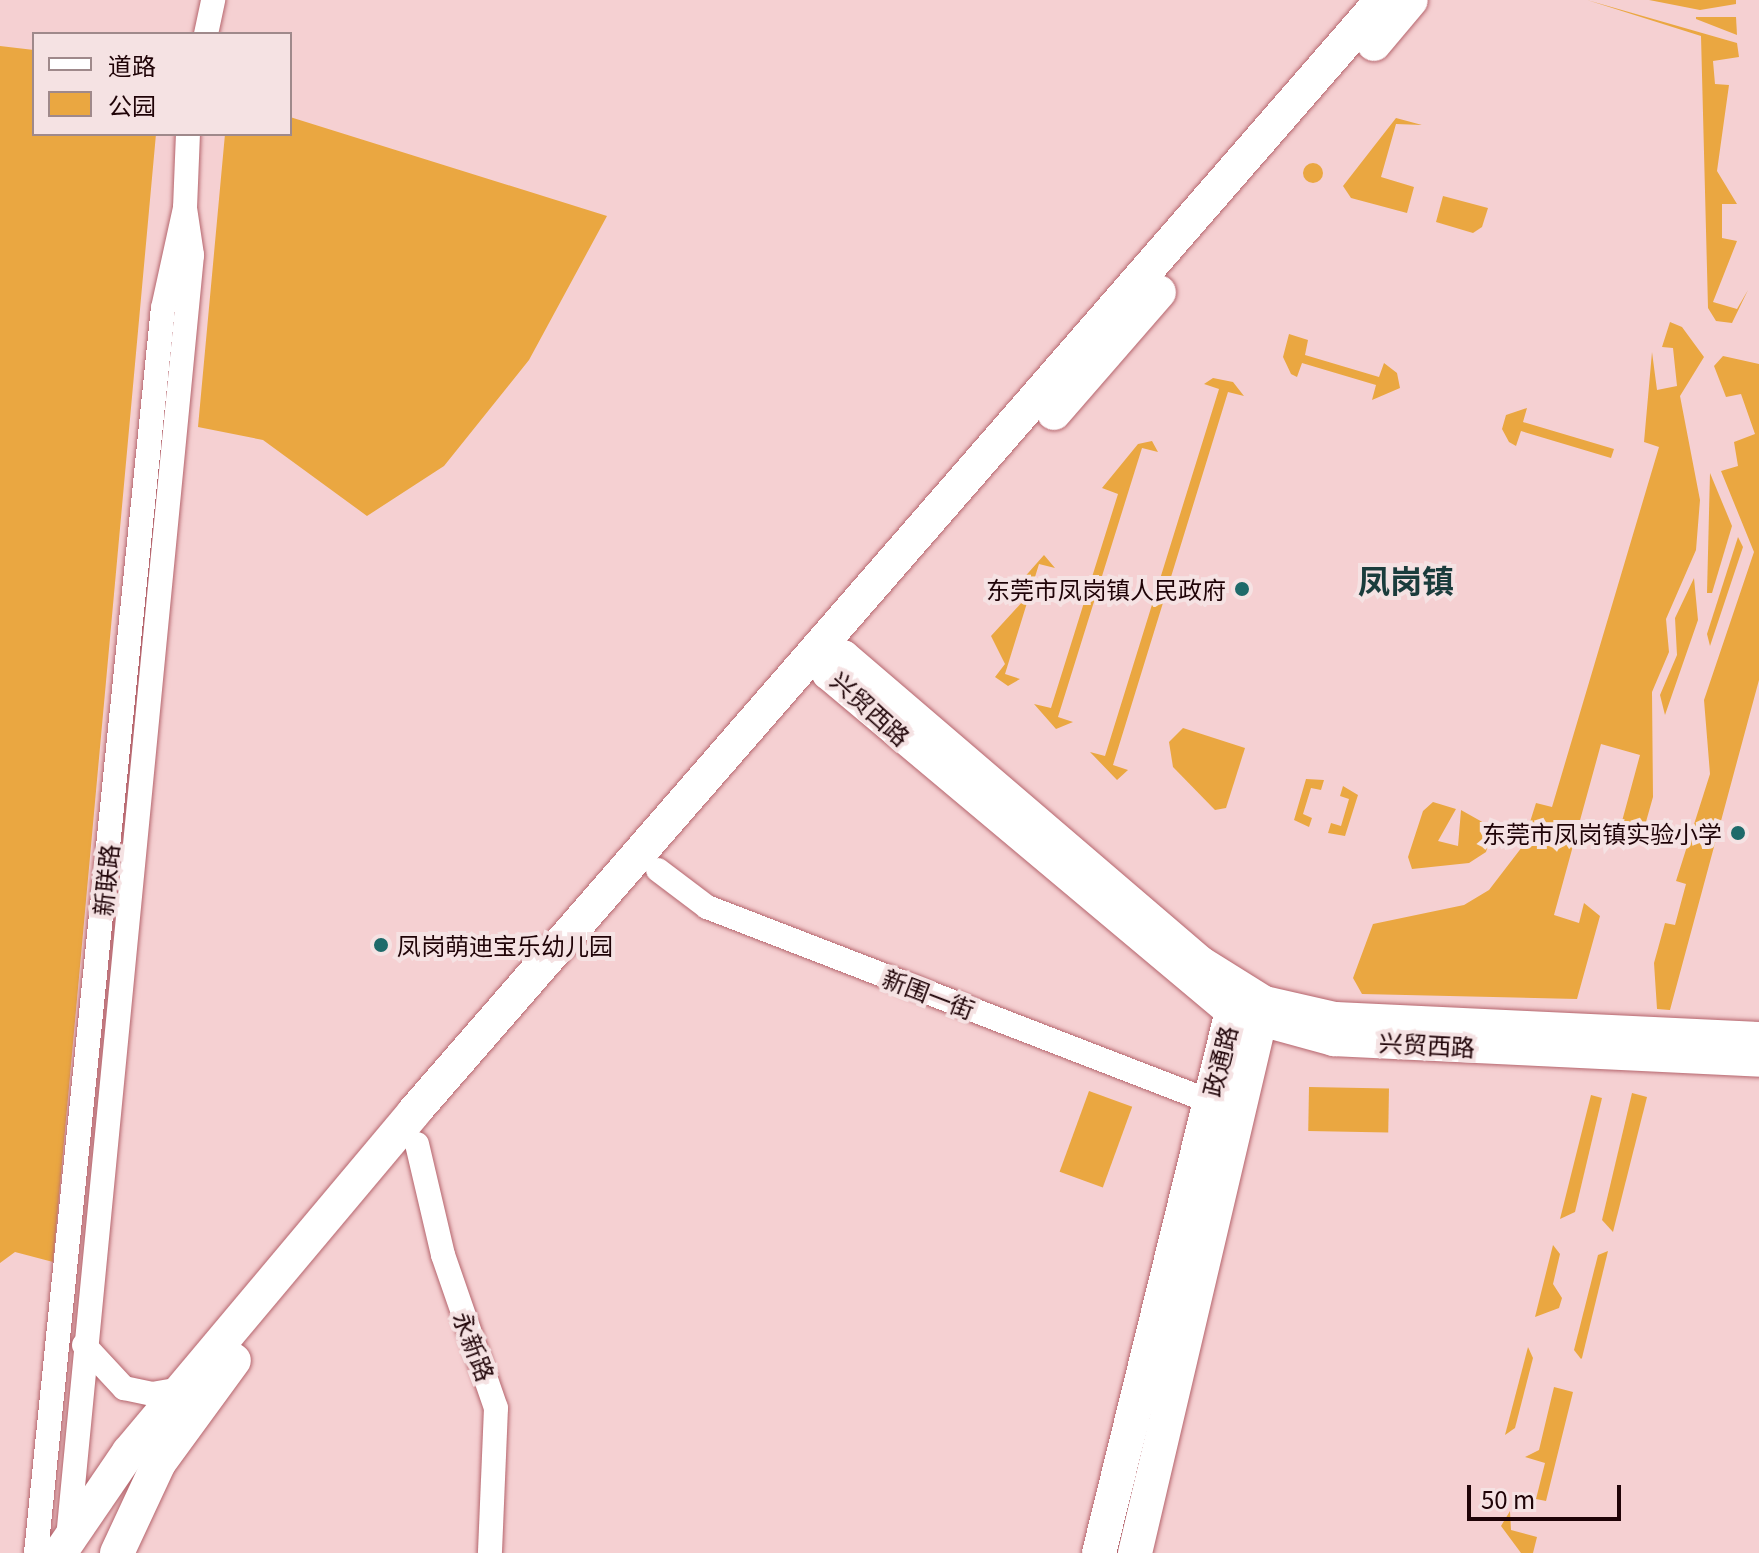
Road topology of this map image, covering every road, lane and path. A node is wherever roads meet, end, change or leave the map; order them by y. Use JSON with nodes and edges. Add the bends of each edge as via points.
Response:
{"nodes":[{"id":1,"x":213,"y":0,"type":"edge"},
{"id":2,"x":1382,"y":0,"type":"edge"},
{"id":3,"x":1411,"y":0,"type":"edge"},
{"id":4,"x":206,"y":32,"type":"edge"},
{"id":5,"x":188,"y":136,"type":"edge"},
{"id":6,"x":185,"y":208,"type":"junction"},
{"id":7,"x":830,"y":660,"type":"junction"},
{"id":8,"x":658,"y":870,"type":"junction"},
{"id":9,"x":1253,"y":1013,"type":"junction"},
{"id":10,"x":1759,"y":1039,"type":"edge"},
{"id":11,"x":1759,"y":1060,"type":"edge"},
{"id":12,"x":1209,"y":1101,"type":"junction"},
{"id":13,"x":417,"y":1144,"type":"junction"},
{"id":14,"x":84,"y":1345,"type":"junction"},
{"id":15,"x":181,"y":1389,"type":"junction"},
{"id":16,"x":65,"y":1549,"type":"edge"},
{"id":17,"x":36,"y":1553,"type":"edge"},
{"id":18,"x":117,"y":1553,"type":"edge"},
{"id":19,"x":490,"y":1553,"type":"edge"},
{"id":20,"x":1099,"y":1553,"type":"edge"},
{"id":21,"x":1135,"y":1553,"type":"edge"}],
"edges":[{"from":1,"to":4,"type":"street"},
{"from":2,"to":7,"type":"street"},
{"from":3,"to":7,"type":"street"},
{"from":5,"to":6,"type":"street","name":"新联路"},
{"from":6,"to":14,"type":"street","name":"新联路","via":[[192,255]]},
{"from":6,"to":17,"type":"street","name":"新联路","via":[[163,308]]},
{"from":7,"to":8,"type":"street"},
{"from":7,"to":9,"type":"street","name":"兴贸西路"},
{"from":7,"to":15,"type":"street"},
{"from":8,"to":12,"type":"street","name":"新围一街","via":[[707,907]]},
{"from":8,"to":13,"type":"street"},
{"from":9,"to":10,"type":"street","name":"兴贸西路"},
{"from":9,"to":11,"type":"street","name":"兴贸西路","via":[[1334,1039]]},
{"from":9,"to":12,"type":"street","name":"政通路"},
{"from":9,"to":21,"type":"street","name":"政通路"},
{"from":12,"to":20,"type":"street","name":"政通路"},
{"from":13,"to":18,"type":"street","via":[[206,1395],[142,1493]]},
{"from":13,"to":19,"type":"street","name":"永新路","via":[[447,1268],[496,1408]]},
{"from":14,"to":15,"type":"street","via":[[124,1388],[152,1394]]},
{"from":14,"to":16,"type":"street","name":"新联路"},
{"from":15,"to":16,"type":"street"}]}
